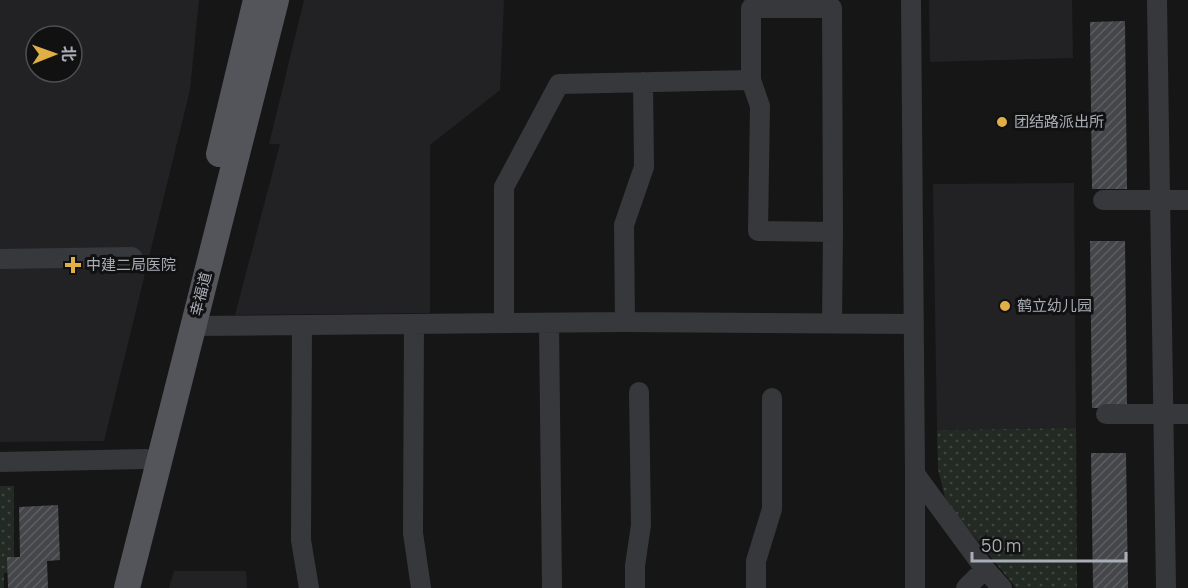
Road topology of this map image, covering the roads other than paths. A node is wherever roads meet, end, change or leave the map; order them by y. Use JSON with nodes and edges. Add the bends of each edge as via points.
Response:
{"nodes":[{"id":1,"x":255,"y":0,"type":"edge"},
{"id":2,"x":276,"y":0,"type":"edge"},
{"id":3,"x":911,"y":0,"type":"edge"},
{"id":4,"x":1157,"y":0,"type":"edge"},
{"id":5,"x":751,"y":80,"type":"junction"},
{"id":6,"x":643,"y":82,"type":"junction"},
{"id":7,"x":1104,"y":200,"type":"dead end"},
{"id":8,"x":1160,"y":200,"type":"junction"},
{"id":9,"x":1188,"y":200,"type":"edge"},
{"id":10,"x":833,"y":232,"type":"junction"},
{"id":11,"x":132,"y":257,"type":"dead end"},
{"id":12,"x":0,"y":259,"type":"edge"},
{"id":13,"x":625,"y":322,"type":"junction"},
{"id":14,"x":504,"y":323,"type":"junction"},
{"id":15,"x":549,"y":323,"type":"junction"},
{"id":16,"x":832,"y":323,"type":"junction"},
{"id":17,"x":414,"y":324,"type":"junction"},
{"id":18,"x":914,"y":324,"type":"junction"},
{"id":19,"x":302,"y":325,"type":"junction"},
{"id":20,"x":192,"y":326,"type":"junction"},
{"id":21,"x":639,"y":392,"type":"dead end"},
{"id":22,"x":772,"y":398,"type":"dead end"},
{"id":23,"x":1106,"y":414,"type":"dead end"},
{"id":24,"x":1163,"y":414,"type":"junction"},
{"id":25,"x":1188,"y":414,"type":"edge"},
{"id":26,"x":146,"y":459,"type":"junction"},
{"id":27,"x":0,"y":462,"type":"edge"},
{"id":28,"x":915,"y":474,"type":"junction"},
{"id":29,"x":985,"y":569,"type":"junction"},
{"id":30,"x":113,"y":588,"type":"edge"},
{"id":31,"x":127,"y":588,"type":"edge"},
{"id":32,"x":309,"y":588,"type":"edge"},
{"id":33,"x":421,"y":588,"type":"edge"},
{"id":34,"x":552,"y":588,"type":"edge"},
{"id":35,"x":635,"y":588,"type":"edge"},
{"id":36,"x":756,"y":588,"type":"edge"},
{"id":37,"x":915,"y":588,"type":"edge"},
{"id":38,"x":966,"y":588,"type":"edge"},
{"id":39,"x":1002,"y":588,"type":"edge"},
{"id":40,"x":1166,"y":588,"type":"edge"}],
"edges":[{"from":1,"to":26,"type":"main road","name":"幸福道"},
{"from":2,"to":20,"type":"main road","name":"幸福道"},
{"from":3,"to":18,"type":"street"},
{"from":4,"to":8,"type":"street"},
{"from":5,"to":6,"type":"street"},
{"from":5,"to":10,"type":"street","via":[[760,106],[758,231]]},
{"from":5,"to":10,"type":"street","via":[[751,8],[832,8]]},
{"from":6,"to":13,"type":"street","via":[[644,167],[624,225]]},
{"from":6,"to":14,"type":"street","via":[[559,84],[504,187]]},
{"from":7,"to":8,"type":"street"},
{"from":8,"to":9,"type":"street"},
{"from":8,"to":24,"type":"street"},
{"from":10,"to":16,"type":"street"},
{"from":11,"to":12,"type":"street"},
{"from":13,"to":15,"type":"street"},
{"from":13,"to":16,"type":"street"},
{"from":14,"to":15,"type":"street"},
{"from":14,"to":17,"type":"street"},
{"from":15,"to":34,"type":"street"},
{"from":16,"to":18,"type":"street"},
{"from":17,"to":19,"type":"street"},
{"from":17,"to":33,"type":"street","via":[[413,533]]},
{"from":18,"to":28,"type":"street"},
{"from":19,"to":20,"type":"street"},
{"from":19,"to":32,"type":"street","via":[[301,540]]},
{"from":20,"to":31,"type":"main road","name":"幸福道"},
{"from":21,"to":35,"type":"street","via":[[641,525]]},
{"from":22,"to":36,"type":"street","via":[[772,509],[756,561]]},
{"from":23,"to":24,"type":"street"},
{"from":24,"to":25,"type":"street"},
{"from":24,"to":40,"type":"street"},
{"from":26,"to":27,"type":"street"},
{"from":26,"to":30,"type":"main road","name":"幸福道"},
{"from":28,"to":29,"type":"street"},
{"from":28,"to":37,"type":"street"},
{"from":29,"to":38,"type":"street"},
{"from":29,"to":39,"type":"street"}]}
